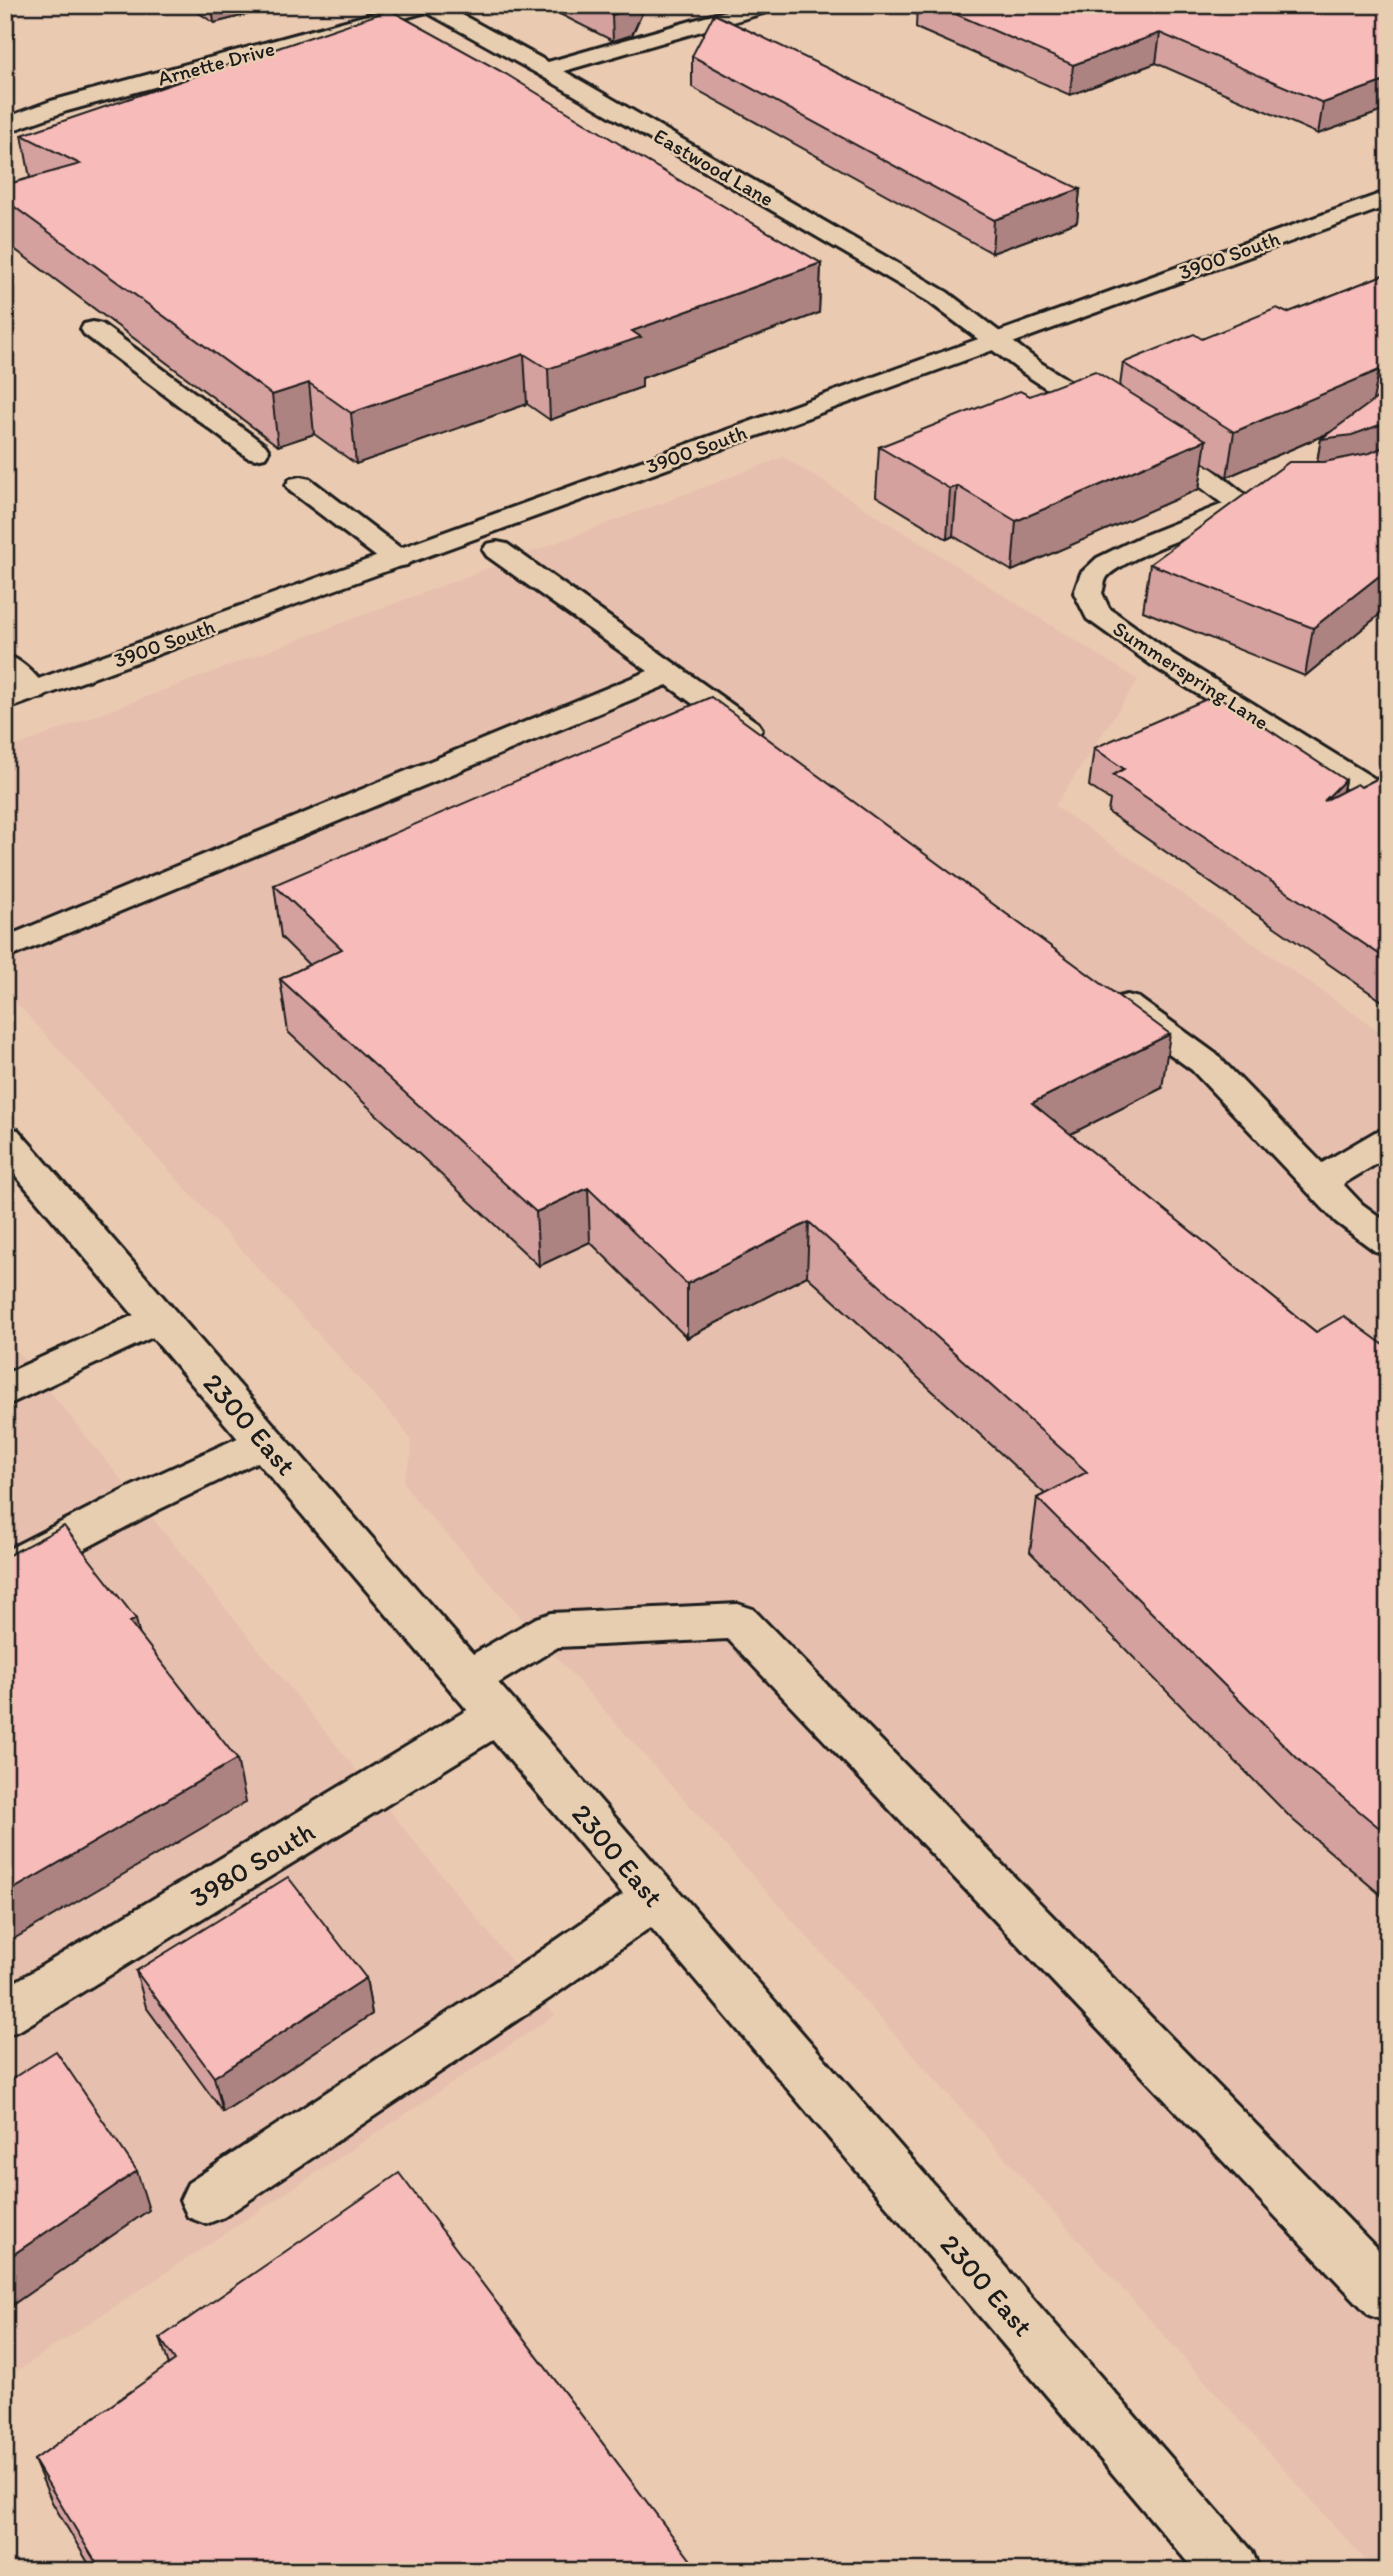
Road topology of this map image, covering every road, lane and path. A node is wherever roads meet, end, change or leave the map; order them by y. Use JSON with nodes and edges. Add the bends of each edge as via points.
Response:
{"nodes":[{"id":1,"x":428,"y":5,"type":"edge"},
{"id":2,"x":770,"y":5,"type":"edge"},
{"id":3,"x":546,"y":69,"type":"junction"},
{"id":4,"x":5,"y":126,"type":"edge"},
{"id":5,"x":1388,"y":198,"type":"edge"},
{"id":6,"x":93,"y":329,"type":"dead end"},
{"id":7,"x":995,"y":340,"type":"junction"},
{"id":8,"x":256,"y":451,"type":"dead end"},
{"id":9,"x":300,"y":485,"type":"dead end"},
{"id":10,"x":1295,"y":497,"type":"edge"},
{"id":11,"x":1241,"y":506,"type":"junction"},
{"id":12,"x":498,"y":550,"type":"dead end"},
{"id":13,"x":397,"y":559,"type":"junction"},
{"id":14,"x":5,"y":664,"type":"edge"},
{"id":15,"x":670,"y":673,"type":"junction"},
{"id":16,"x":33,"y":691,"type":"junction"},
{"id":17,"x":5,"y":701,"type":"edge"},
{"id":18,"x":767,"y":744,"type":"edge"},
{"id":19,"x":1388,"y":801,"type":"edge"},
{"id":20,"x":5,"y":949,"type":"edge"},
{"id":21,"x":1103,"y":988,"type":"edge"},
{"id":22,"x":5,"y":1139,"type":"edge"},
{"id":23,"x":1388,"y":1141,"type":"edge"},
{"id":24,"x":1319,"y":1181,"type":"junction"},
{"id":25,"x":1388,"y":1242,"type":"edge"},
{"id":26,"x":158,"y":1318,"type":"junction"},
{"id":27,"x":5,"y":1391,"type":"edge"},
{"id":28,"x":264,"y":1441,"type":"junction"},
{"id":29,"x":5,"y":1572,"type":"edge"},
{"id":30,"x":468,"y":1679,"type":"junction"},
{"id":31,"x":498,"y":1714,"type":"junction"},
{"id":32,"x":654,"y":1898,"type":"junction"},
{"id":33,"x":5,"y":2014,"type":"edge"},
{"id":34,"x":206,"y":2200,"type":"dead end"},
{"id":35,"x":1388,"y":2297,"type":"edge"},
{"id":36,"x":1232,"y":2571,"type":"edge"}],
"edges":[{"from":1,"to":3,"type":"street","name":"Eastwood Lane"},
{"from":1,"to":4,"type":"street","name":"Arnette Drive","via":[[59,106]]},
{"from":2,"to":3,"type":"street"},
{"from":3,"to":7,"type":"street","name":"Eastwood Lane","via":[[938,297]]},
{"from":5,"to":7,"type":"street","name":"3900 South"},
{"from":6,"to":8,"type":"street"},
{"from":7,"to":11,"type":"street","via":[[1204,476]]},
{"from":7,"to":13,"type":"street","name":"3900 South"},
{"from":9,"to":13,"type":"street"},
{"from":10,"to":11,"type":"street","name":"Summerspring Lane"},
{"from":11,"to":19,"type":"street","name":"Summerspring Lane","via":[[1117,559],[1094,575],[1088,593],[1097,613],[1163,660]]},
{"from":12,"to":15,"type":"street"},
{"from":13,"to":16,"type":"street","name":"3900 South"},
{"from":14,"to":16,"type":"street"},
{"from":15,"to":18,"type":"street"},
{"from":15,"to":20,"type":"street"},
{"from":16,"to":17,"type":"street","name":"3900 South"},
{"from":21,"to":24,"type":"street","via":[[1204,1062]]},
{"from":22,"to":26,"type":"street","name":"2300 East"},
{"from":23,"to":24,"type":"street"},
{"from":24,"to":25,"type":"street","via":[[1349,1213]]},
{"from":26,"to":27,"type":"street"},
{"from":26,"to":28,"type":"street","name":"2300 East"},
{"from":28,"to":29,"type":"street"},
{"from":28,"to":30,"type":"street","name":"2300 East"},
{"from":30,"to":31,"type":"street","name":"2300 East"},
{"from":30,"to":35,"type":"street","via":[[551,1630],[738,1621]]},
{"from":31,"to":32,"type":"street","name":"2300 East"},
{"from":31,"to":33,"type":"street","name":"3980 South"},
{"from":32,"to":34,"type":"street"},
{"from":32,"to":36,"type":"street","name":"2300 East"}]}
